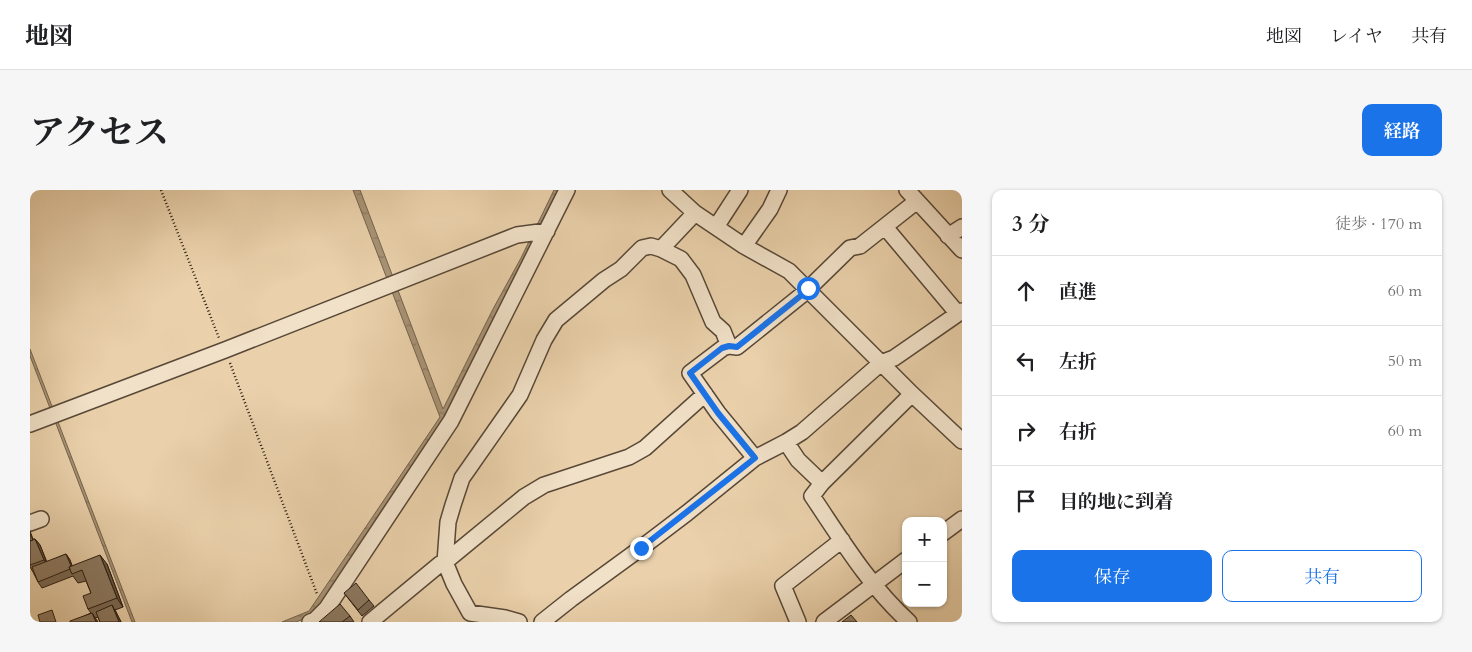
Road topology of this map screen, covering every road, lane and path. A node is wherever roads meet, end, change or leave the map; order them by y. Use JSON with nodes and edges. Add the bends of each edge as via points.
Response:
{"nodes":[{"id":1,"x":162,"y":190,"type":"edge"},
{"id":2,"x":567,"y":190,"type":"edge"},
{"id":3,"x":670,"y":190,"type":"edge"},
{"id":4,"x":740,"y":190,"type":"edge"},
{"id":5,"x":779,"y":190,"type":"edge"},
{"id":6,"x":912,"y":195,"type":"edge"},
{"id":7,"x":695,"y":213,"type":"junction"},
{"id":8,"x":716,"y":226,"type":"junction"},
{"id":9,"x":962,"y":226,"type":"edge"},
{"id":10,"x":885,"y":227,"type":"junction"},
{"id":11,"x":547,"y":231,"type":"junction"},
{"id":12,"x":948,"y":236,"type":"junction"},
{"id":13,"x":744,"y":246,"type":"junction"},
{"id":14,"x":661,"y":249,"type":"junction"},
{"id":15,"x":962,"y":250,"type":"edge"},
{"id":16,"x":808,"y":288,"type":"junction"},
{"id":17,"x":960,"y":312,"type":"edge"},
{"id":18,"x":729,"y":346,"type":"junction"},
{"id":19,"x":225,"y":350,"type":"junction"},
{"id":20,"x":881,"y":363,"type":"junction"},
{"id":21,"x":705,"y":394,"type":"junction"},
{"id":22,"x":912,"y":394,"type":"junction"},
{"id":23,"x":30,"y":424,"type":"edge"},
{"id":24,"x":962,"y":441,"type":"edge"},
{"id":25,"x":786,"y":442,"type":"junction"},
{"id":26,"x":755,"y":458,"type":"junction"},
{"id":27,"x":822,"y":483,"type":"junction"},
{"id":28,"x":962,"y":519,"type":"edge"},
{"id":29,"x":947,"y":530,"type":"edge"},
{"id":30,"x":842,"y":540,"type":"junction"},
{"id":31,"x":446,"y":562,"type":"junction"},
{"id":32,"x":903,"y":562,"type":"edge"},
{"id":33,"x":874,"y":584,"type":"junction"},
{"id":34,"x":317,"y":594,"type":"dead end"},
{"id":35,"x":310,"y":622,"type":"edge"},
{"id":36,"x":370,"y":622,"type":"edge"},
{"id":37,"x":519,"y":622,"type":"edge"},
{"id":38,"x":542,"y":622,"type":"edge"},
{"id":39,"x":798,"y":622,"type":"edge"},
{"id":40,"x":824,"y":622,"type":"edge"},
{"id":41,"x":909,"y":622,"type":"edge"}],
"edges":[{"from":1,"to":19,"type":"path"},
{"from":2,"to":11,"type":"street"},
{"from":3,"to":7,"type":"street"},
{"from":4,"to":8,"type":"street"},
{"from":5,"to":13,"type":"street"},
{"from":6,"to":10,"type":"street"},
{"from":6,"to":12,"type":"street"},
{"from":7,"to":8,"type":"street"},
{"from":7,"to":14,"type":"street"},
{"from":8,"to":13,"type":"street"},
{"from":9,"to":12,"type":"street"},
{"from":10,"to":16,"type":"street","via":[[860,246],[850,248]]},
{"from":10,"to":17,"type":"street"},
{"from":11,"to":19,"type":"street","via":[[517,235]]},
{"from":11,"to":35,"type":"street","via":[[450,421],[327,608]]},
{"from":12,"to":15,"type":"street"},
{"from":13,"to":16,"type":"street","via":[[789,271]]},
{"from":14,"to":18,"type":"street","via":[[681,259],[693,275],[713,322],[723,331]]},
{"from":14,"to":31,"type":"street","via":[[642,248],[556,320],[520,395],[462,478],[448,522]]},
{"from":16,"to":18,"type":"street","via":[[737,347]]},
{"from":16,"to":20,"type":"street"},
{"from":17,"to":20,"type":"street","via":[[894,358]]},
{"from":18,"to":21,"type":"street","via":[[690,373]]},
{"from":19,"to":23,"type":"street"},
{"from":19,"to":34,"type":"path"},
{"from":20,"to":22,"type":"street"},
{"from":20,"to":25,"type":"street","via":[[802,432]]},
{"from":21,"to":26,"type":"street"},
{"from":21,"to":31,"type":"street","via":[[645,448],[629,457],[544,485],[524,496]]},
{"from":22,"to":24,"type":"street"},
{"from":22,"to":27,"type":"street"},
{"from":25,"to":26,"type":"street"},
{"from":25,"to":27,"type":"street","via":[[798,460]]},
{"from":26,"to":38,"type":"street"},
{"from":27,"to":30,"type":"street","via":[[812,496]]},
{"from":28,"to":29,"type":"street"},
{"from":30,"to":33,"type":"street"},
{"from":30,"to":39,"type":"street","via":[[783,586]]},
{"from":31,"to":36,"type":"street"},
{"from":31,"to":37,"type":"street","via":[[470,613]]},
{"from":32,"to":33,"type":"street"},
{"from":33,"to":40,"type":"street"},
{"from":33,"to":41,"type":"street"}]}
